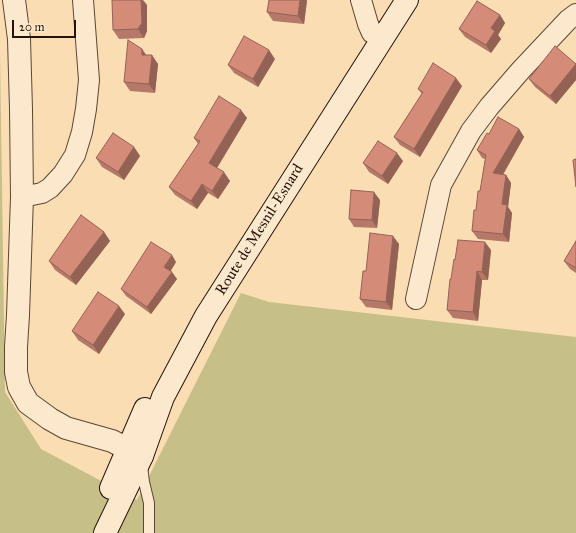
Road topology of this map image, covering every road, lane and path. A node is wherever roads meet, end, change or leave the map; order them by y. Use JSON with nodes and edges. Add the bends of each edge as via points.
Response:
{"nodes":[{"id":1,"x":14,"y":0,"type":"edge"},
{"id":2,"x":83,"y":0,"type":"edge"},
{"id":3,"x":361,"y":0,"type":"edge"},
{"id":4,"x":393,"y":0,"type":"edge"},
{"id":5,"x":407,"y":0,"type":"edge"},
{"id":6,"x":576,"y":14,"type":"edge"},
{"id":7,"x":372,"y":32,"type":"junction"},
{"id":8,"x":22,"y":197,"type":"junction"},
{"id":9,"x":416,"y":300,"type":"dead end"},
{"id":10,"x":134,"y":453,"type":"junction"},
{"id":11,"x":100,"y":533,"type":"edge"},
{"id":12,"x":105,"y":533,"type":"edge"},
{"id":13,"x":149,"y":533,"type":"edge"}],
"edges":[{"from":1,"to":8,"type":"main road","via":[[19,39]]},
{"from":2,"to":8,"type":"street","via":[[89,80],[82,132],[75,156],[50,188],[42,194]]},
{"from":3,"to":7,"type":"street"},
{"from":4,"to":7,"type":"main road","name":"Route de Mesnil-Esnard"},
{"from":5,"to":10,"type":"main road","name":"Route de Mesnil-Esnard","via":[[206,316]]},
{"from":6,"to":9,"type":"street","via":[[521,70],[471,130],[441,185]]},
{"from":7,"to":10,"type":"main road","name":"Route de Mesnil-Esnard","via":[[197,309],[152,393]]},
{"from":8,"to":10,"type":"main road","via":[[16,347],[19,387],[28,403],[50,419],[66,428],[112,441]]},
{"from":10,"to":11,"type":"main road","via":[[111,490]]},
{"from":10,"to":12,"type":"main road"},
{"from":10,"to":13,"type":"lane","via":[[148,503]]}]}
